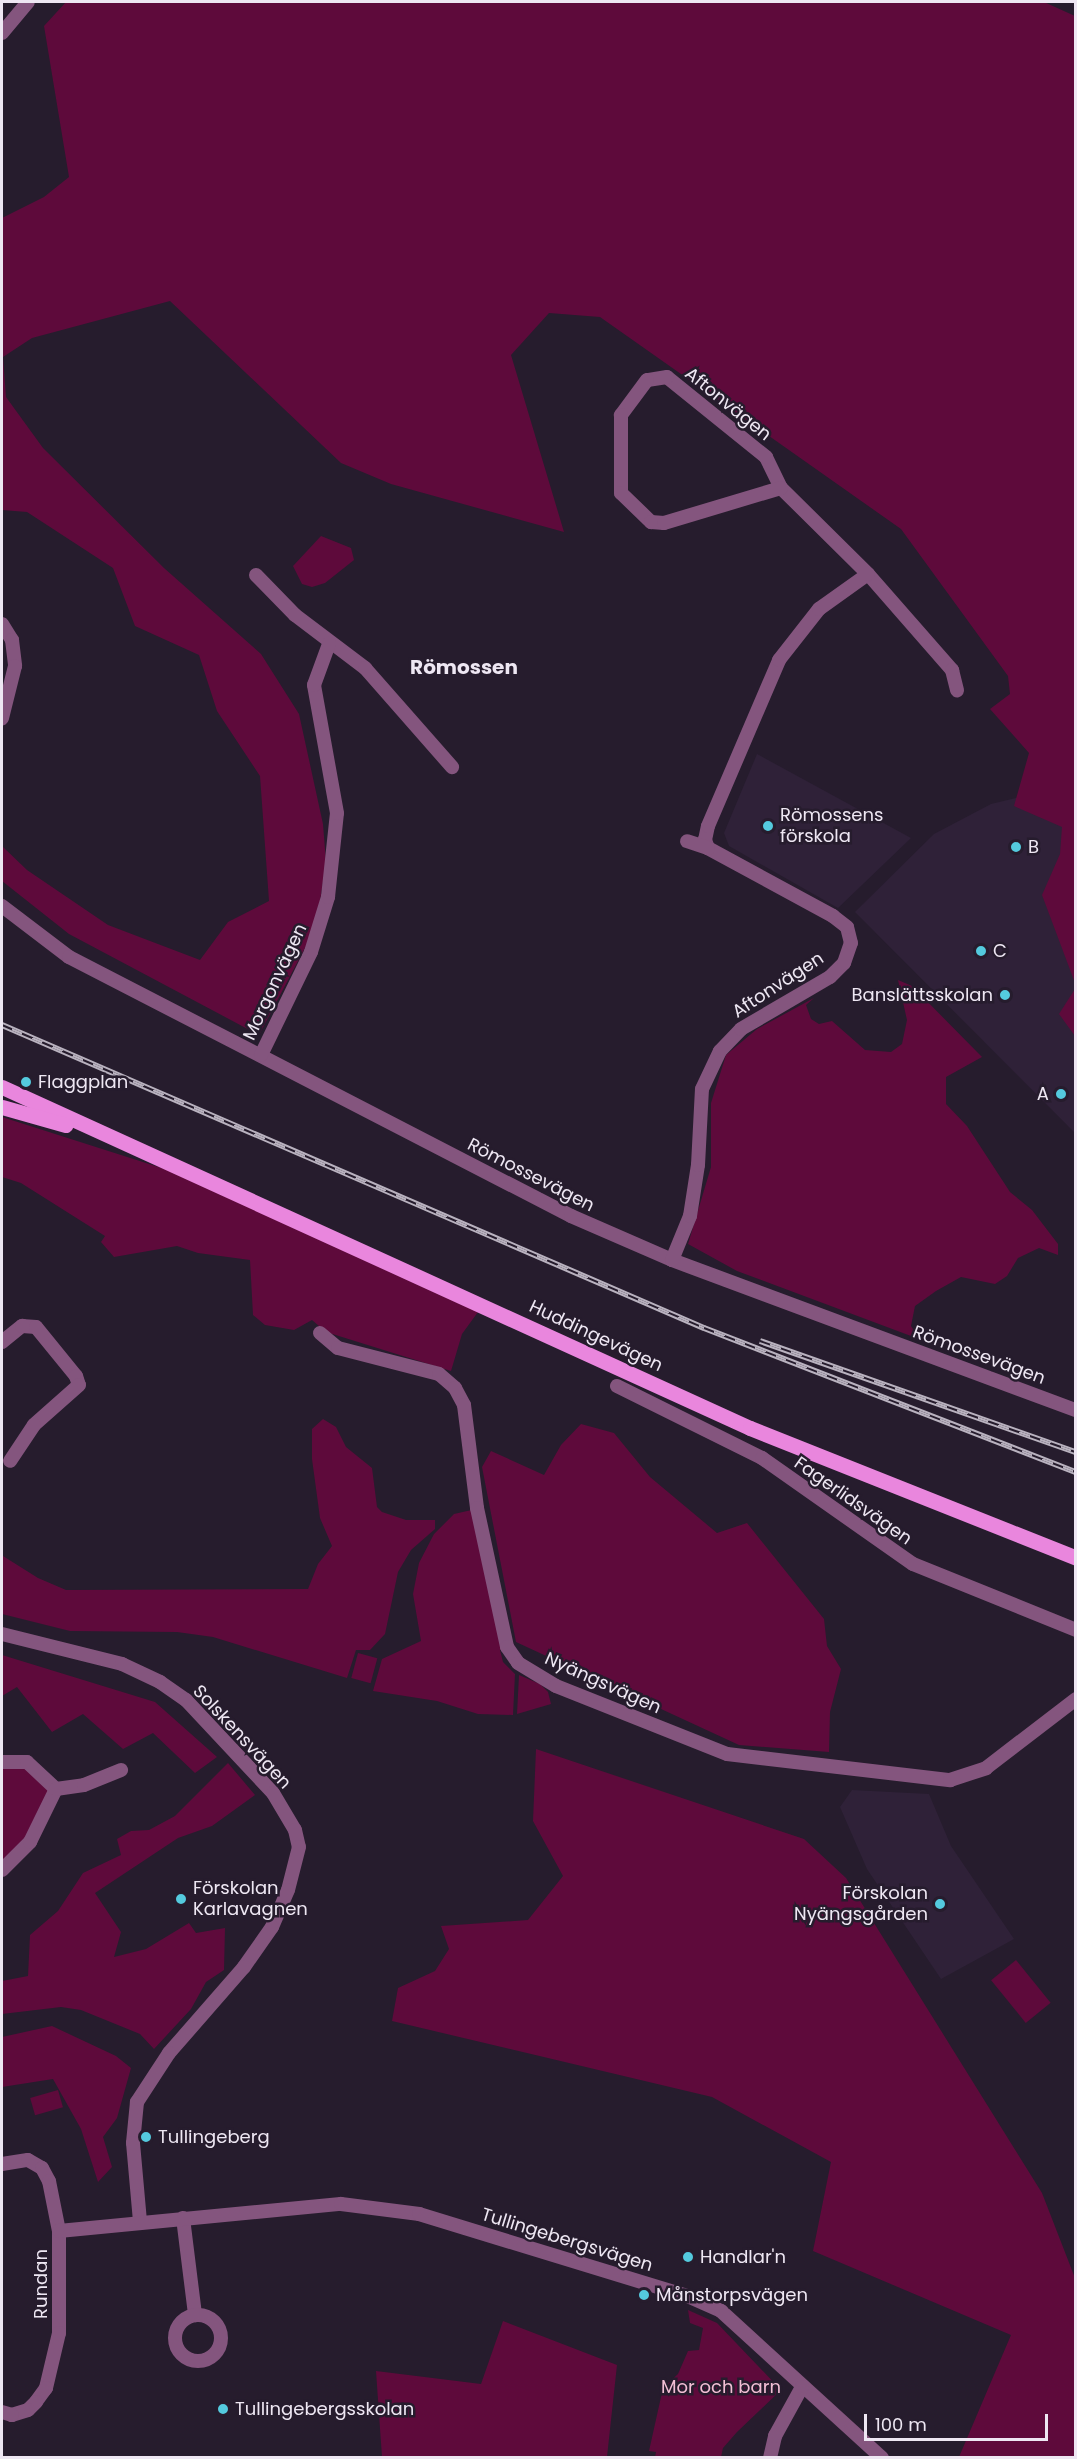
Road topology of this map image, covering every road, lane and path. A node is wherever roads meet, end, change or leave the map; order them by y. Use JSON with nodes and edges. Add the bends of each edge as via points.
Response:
{"nodes":[{"id":1,"x":28,"y":2,"type":"edge"},
{"id":2,"x":2,"y":33,"type":"edge"},
{"id":3,"x":781,"y":488,"type":"junction"},
{"id":4,"x":868,"y":574,"type":"junction"},
{"id":5,"x":256,"y":575,"type":"dead end"},
{"id":6,"x":2,"y":624,"type":"edge"},
{"id":7,"x":329,"y":644,"type":"junction"},
{"id":8,"x":957,"y":690,"type":"dead end"},
{"id":9,"x":2,"y":718,"type":"edge"},
{"id":10,"x":453,"y":766,"type":"dead end"},
{"id":11,"x":687,"y":841,"type":"dead end"},
{"id":12,"x":708,"y":848,"type":"junction"},
{"id":13,"x":2,"y":906,"type":"edge"},
{"id":14,"x":261,"y":1055,"type":"junction"},
{"id":15,"x":2,"y":1087,"type":"edge"},
{"id":16,"x":2,"y":1107,"type":"edge"},
{"id":17,"x":106,"y":1136,"type":"junction"},
{"id":18,"x":672,"y":1260,"type":"junction"},
{"id":19,"x":320,"y":1334,"type":"dead end"},
{"id":20,"x":2,"y":1342,"type":"edge"},
{"id":21,"x":617,"y":1386,"type":"dead end"},
{"id":22,"x":1076,"y":1410,"type":"edge"},
{"id":23,"x":10,"y":1461,"type":"dead end"},
{"id":24,"x":1076,"y":1558,"type":"edge"},
{"id":25,"x":1076,"y":1630,"type":"edge"},
{"id":26,"x":2,"y":1634,"type":"edge"},
{"id":27,"x":1076,"y":1699,"type":"edge"},
{"id":28,"x":2,"y":1762,"type":"edge"},
{"id":29,"x":121,"y":1770,"type":"dead end"},
{"id":30,"x":56,"y":1789,"type":"junction"},
{"id":31,"x":2,"y":1870,"type":"edge"},
{"id":32,"x":2,"y":2164,"type":"edge"},
{"id":33,"x":183,"y":2218,"type":"junction"},
{"id":34,"x":140,"y":2222,"type":"junction"},
{"id":35,"x":59,"y":2232,"type":"junction"},
{"id":36,"x":195,"y":2315,"type":"dead end"},
{"id":37,"x":802,"y":2387,"type":"junction"},
{"id":38,"x":2,"y":2412,"type":"edge"},
{"id":39,"x":770,"y":2457,"type":"edge"},
{"id":40,"x":882,"y":2457,"type":"edge"}],
"edges":[{"from":1,"to":2,"type":"street"},
{"from":3,"to":3,"type":"street","name":"Aftonvägen","via":[[766,457],[667,377],[647,380],[621,415],[621,493],[651,522],[664,523]]},
{"from":3,"to":4,"type":"street","name":"Aftonvägen"},
{"from":4,"to":8,"type":"street","name":"Aftonvägen","via":[[952,670]]},
{"from":4,"to":12,"type":"street","via":[[819,609],[779,660],[708,826]]},
{"from":5,"to":7,"type":"street"},
{"from":6,"to":9,"type":"street","via":[[12,640],[15,666]]},
{"from":7,"to":10,"type":"street","via":[[346,650],[365,668]]},
{"from":7,"to":14,"type":"street","name":"Morgonvägen","via":[[314,685],[337,813],[328,897],[311,952]]},
{"from":11,"to":12,"type":"street","name":"Aftonvägen"},
{"from":12,"to":18,"type":"street","name":"Aftonvägen","via":[[832,916],[848,927],[851,943],[844,963],[830,976],[741,1029],[720,1051],[702,1089],[693,1199]]},
{"from":13,"to":14,"type":"street","name":"Römossevägen","via":[[69,957]]},
{"from":14,"to":18,"type":"street","name":"Römossevägen","via":[[508,1186]]},
{"from":15,"to":17,"type":"main road","name":"Huddingevägen"},
{"from":16,"to":17,"type":"main road","name":"Huddingevägen"},
{"from":17,"to":24,"type":"main road","name":"Huddingevägen","via":[[235,1191],[750,1428]]},
{"from":18,"to":22,"type":"street","name":"Römossevägen"},
{"from":19,"to":27,"type":"street","name":"Nyängsvägen","via":[[338,1348],[439,1374],[455,1389],[464,1406],[477,1508],[507,1647],[518,1663],[556,1686],[727,1754],[950,1780],[986,1768]]},
{"from":20,"to":23,"type":"street","via":[[22,1326],[36,1327],[79,1385],[34,1425]]},
{"from":21,"to":25,"type":"street","name":"Fagerlidsvägen","via":[[762,1458],[913,1564]]},
{"from":26,"to":34,"type":"street","name":"Solskensvägen","via":[[122,1664],[186,1700],[273,1793],[295,1830],[299,1847],[288,1890],[272,1927],[244,1967],[169,2053],[137,2102],[133,2143]]},
{"from":28,"to":30,"type":"street","via":[[27,1762]]},
{"from":29,"to":30,"type":"street","via":[[84,1785]]},
{"from":30,"to":31,"type":"street","via":[[30,1842]]},
{"from":32,"to":35,"type":"street","name":"Rundan","via":[[28,2160],[42,2168],[49,2181]]},
{"from":33,"to":34,"type":"street","name":"Tullingebergsvägen"},
{"from":33,"to":36,"type":"street"},
{"from":33,"to":37,"type":"street","name":"Tullingebergsvägen","via":[[341,2204],[419,2214],[690,2297],[721,2311]]},
{"from":34,"to":35,"type":"street","name":"Tullingebergsvägen"},
{"from":35,"to":38,"type":"street","name":"Rundan","via":[[59,2333],[46,2388],[28,2410],[12,2415]]},
{"from":37,"to":39,"type":"street","via":[[775,2436]]},
{"from":37,"to":40,"type":"street","name":"Tullingebergsvägen"}]}
